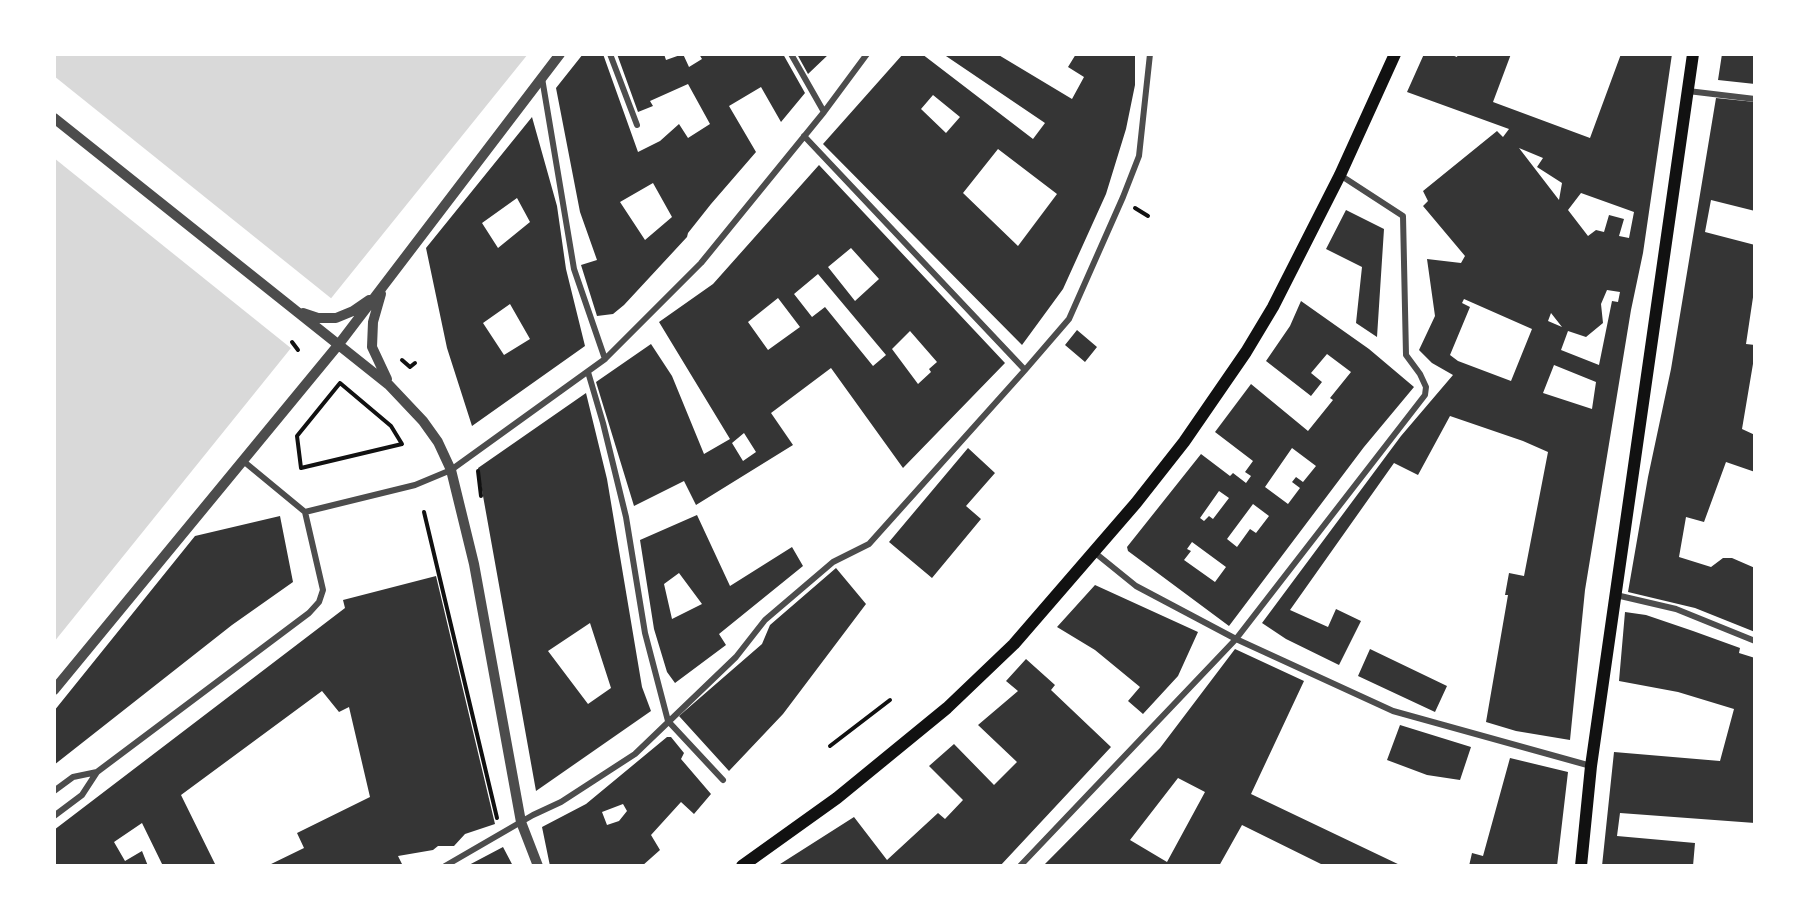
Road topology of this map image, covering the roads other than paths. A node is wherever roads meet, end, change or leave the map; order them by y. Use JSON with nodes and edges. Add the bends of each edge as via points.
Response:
{"nodes":[{"id":1,"x":560,"y":54,"type":"edge"},
{"id":2,"x":610,"y":54,"type":"edge"},
{"id":3,"x":791,"y":54,"type":"edge"},
{"id":4,"x":867,"y":54,"type":"edge"},
{"id":5,"x":1150,"y":54,"type":"edge"},
{"id":6,"x":1395,"y":54,"type":"edge"},
{"id":7,"x":1693,"y":54,"type":"edge"},
{"id":8,"x":542,"y":78,"type":"junction"},
{"id":9,"x":1688,"y":91,"type":"junction"},
{"id":10,"x":1755,"y":99,"type":"edge"},
{"id":11,"x":824,"y":112,"type":"junction"},
{"id":12,"x":54,"y":118,"type":"edge"},
{"id":13,"x":637,"y":125,"type":"dead end"},
{"id":14,"x":804,"y":136,"type":"junction"},
{"id":15,"x":1340,"y":175,"type":"junction"},
{"id":16,"x":384,"y":286,"type":"junction"},
{"id":17,"x":289,"y":306,"type":"junction"},
{"id":18,"x":339,"y":344,"type":"junction"},
{"id":19,"x":605,"y":359,"type":"junction"},
{"id":20,"x":1026,"y":370,"type":"junction"},
{"id":21,"x":588,"y":372,"type":"junction"},
{"id":22,"x":390,"y":385,"type":"junction"},
{"id":23,"x":242,"y":460,"type":"junction"},
{"id":24,"x":451,"y":470,"type":"junction"},
{"id":25,"x":305,"y":512,"type":"junction"},
{"id":26,"x":1094,"y":552,"type":"junction"},
{"id":27,"x":1616,"y":595,"type":"junction"},
{"id":28,"x":1236,"y":639,"type":"junction"},
{"id":29,"x":1755,"y":641,"type":"edge"},
{"id":30,"x":54,"y":690,"type":"edge"},
{"id":31,"x":668,"y":721,"type":"junction"},
{"id":32,"x":1591,"y":766,"type":"junction"},
{"id":33,"x":97,"y":772,"type":"junction"},
{"id":34,"x":723,"y":780,"type":"dead end"},
{"id":35,"x":54,"y":791,"type":"edge"},
{"id":36,"x":54,"y":816,"type":"edge"},
{"id":37,"x":521,"y":822,"type":"junction"},
{"id":38,"x":445,"y":866,"type":"edge"},
{"id":39,"x":538,"y":866,"type":"edge"},
{"id":40,"x":742,"y":866,"type":"edge"},
{"id":41,"x":1020,"y":866,"type":"edge"},
{"id":42,"x":1581,"y":866,"type":"edge"}],
"edges":[{"from":1,"to":8,"type":"street"},
{"from":2,"to":13,"type":"street"},
{"from":3,"to":11,"type":"street"},
{"from":4,"to":11,"type":"street"},
{"from":5,"to":20,"type":"street","via":[[1139,156],[1127,187],[1069,319]]},
{"from":6,"to":15,"type":"main road"},
{"from":7,"to":9,"type":"main road"},
{"from":8,"to":16,"type":"street"},
{"from":8,"to":19,"type":"street","via":[[574,269]]},
{"from":9,"to":10,"type":"street"},
{"from":9,"to":27,"type":"main road"},
{"from":11,"to":14,"type":"street"},
{"from":12,"to":17,"type":"street"},
{"from":14,"to":19,"type":"street","via":[[701,264]]},
{"from":14,"to":20,"type":"street"},
{"from":15,"to":26,"type":"main road","via":[[1246,352],[1184,442]]},
{"from":15,"to":28,"type":"street","via":[[1403,216],[1406,355],[1420,374],[1425,395]]},
{"from":16,"to":17,"type":"street","via":[[353,311],[336,318],[312,317]]},
{"from":16,"to":18,"type":"street"},
{"from":16,"to":22,"type":"street","via":[[372,347]]},
{"from":17,"to":18,"type":"street"},
{"from":18,"to":22,"type":"street"},
{"from":18,"to":23,"type":"street"},
{"from":19,"to":21,"type":"street"},
{"from":20,"to":31,"type":"street","via":[[869,544],[833,562],[765,620],[735,657]]},
{"from":21,"to":24,"type":"street"},
{"from":21,"to":31,"type":"street","via":[[626,517],[645,633]]},
{"from":22,"to":24,"type":"street","via":[[423,421]]},
{"from":23,"to":25,"type":"street"},
{"from":23,"to":30,"type":"street"},
{"from":24,"to":25,"type":"street","via":[[415,485]]},
{"from":24,"to":37,"type":"street","via":[[474,564]]},
{"from":25,"to":33,"type":"street","via":[[323,590],[319,602]]},
{"from":26,"to":28,"type":"street","via":[[1136,585]]},
{"from":26,"to":40,"type":"main road","via":[[1014,644],[947,708],[837,798]]},
{"from":27,"to":29,"type":"street","via":[[1676,609]]},
{"from":27,"to":32,"type":"main road"},
{"from":28,"to":32,"type":"street","via":[[1393,711]]},
{"from":28,"to":41,"type":"street"},
{"from":31,"to":34,"type":"street"},
{"from":31,"to":37,"type":"street","via":[[634,754],[561,802]]},
{"from":32,"to":42,"type":"main road"},
{"from":33,"to":35,"type":"street","via":[[73,777]]},
{"from":33,"to":36,"type":"street","via":[[82,795]]},
{"from":37,"to":38,"type":"street"},
{"from":37,"to":39,"type":"street"}]}
